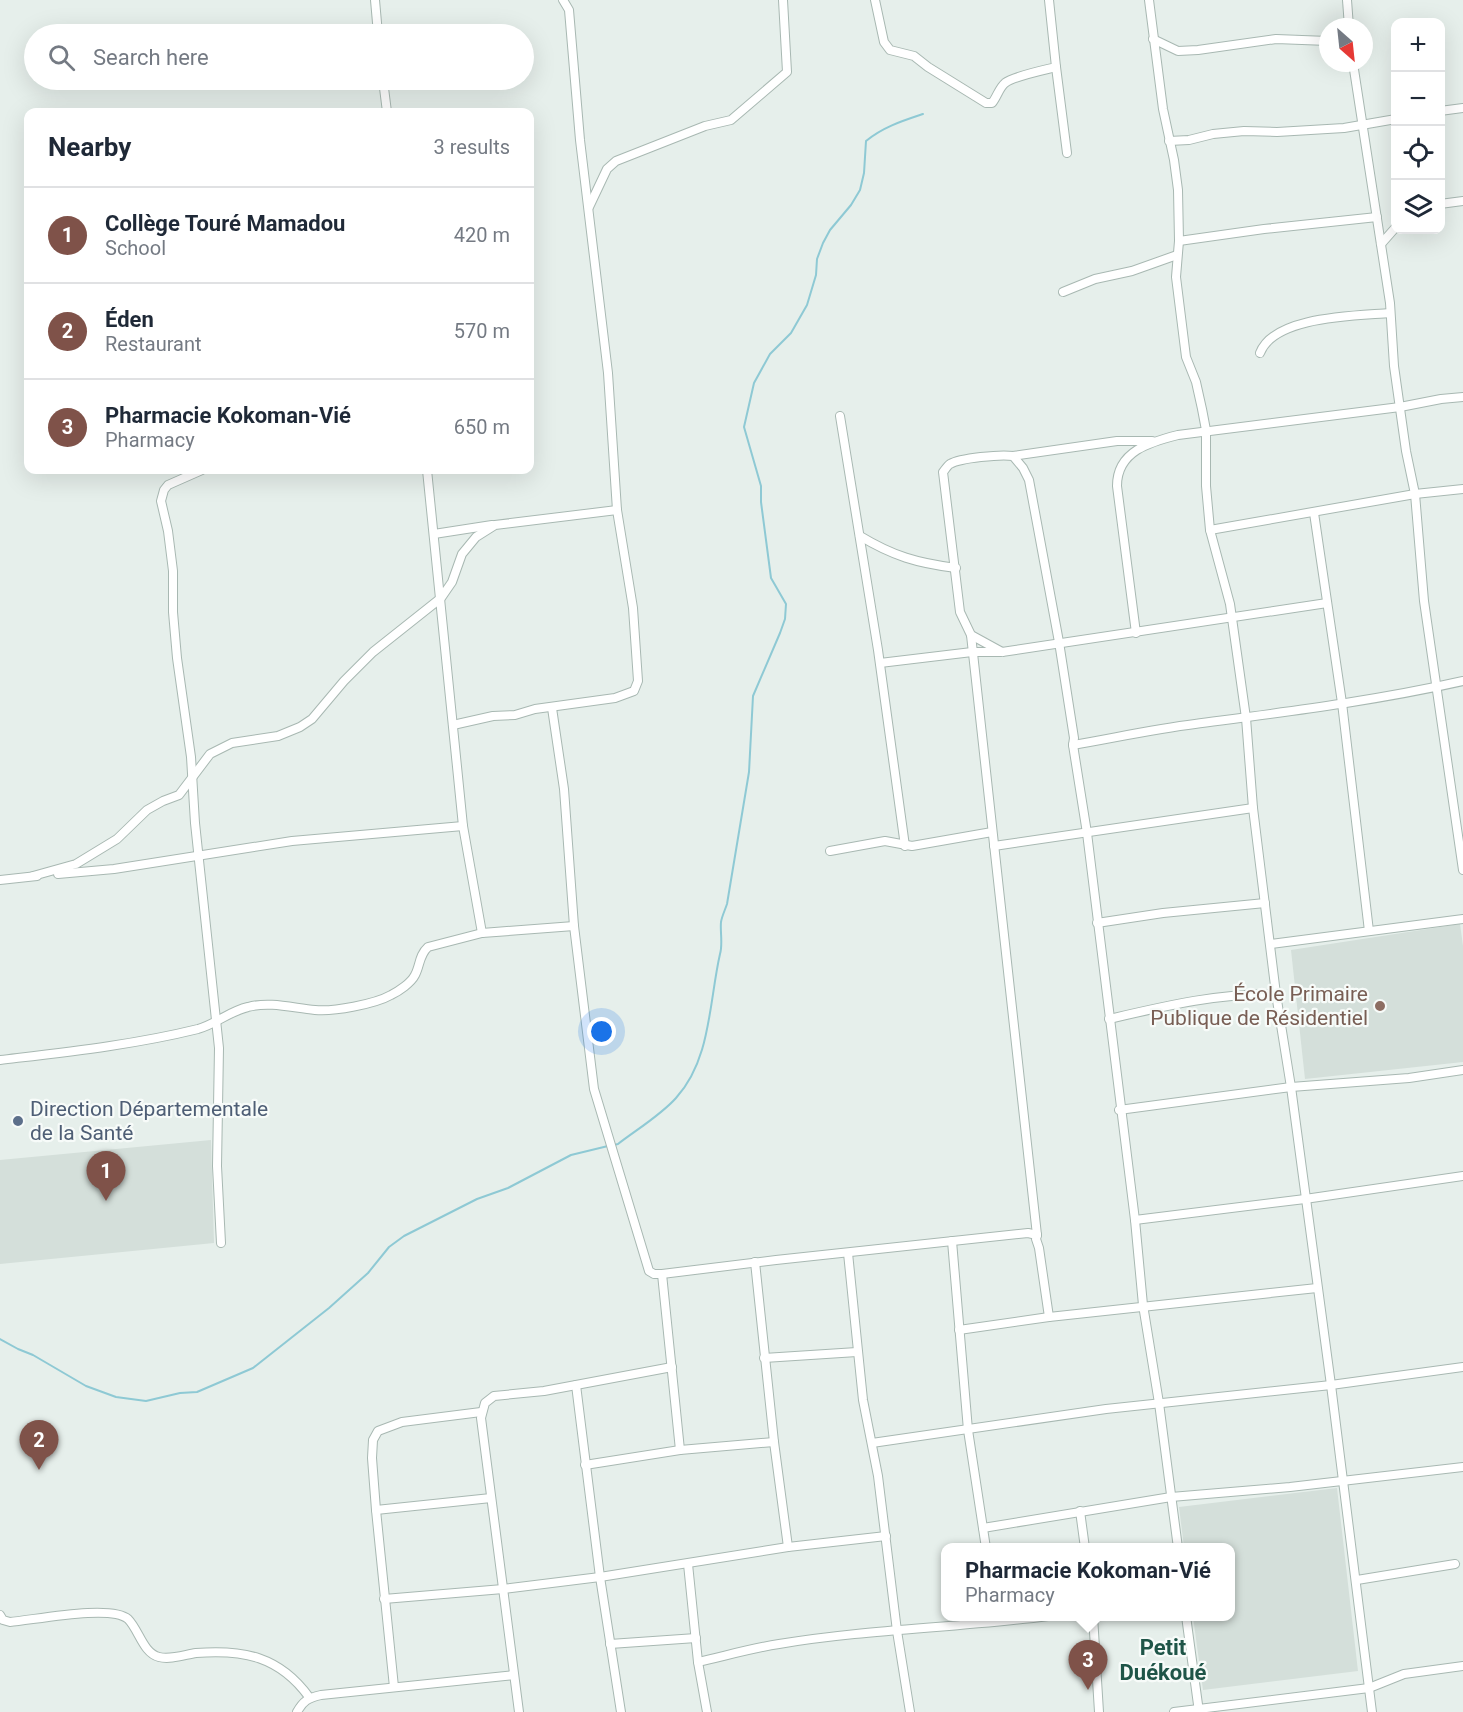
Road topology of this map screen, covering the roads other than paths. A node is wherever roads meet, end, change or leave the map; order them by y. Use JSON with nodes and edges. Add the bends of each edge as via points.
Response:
{"nodes":[{"id":1,"x":375,"y":0,"type":"edge"},
{"id":2,"x":563,"y":0,"type":"edge"},
{"id":3,"x":570,"y":0,"type":"edge"},
{"id":4,"x":783,"y":0,"type":"edge"},
{"id":5,"x":875,"y":0,"type":"edge"},
{"id":6,"x":1049,"y":0,"type":"edge"},
{"id":7,"x":1149,"y":0,"type":"edge"},
{"id":8,"x":1347,"y":0,"type":"edge"},
{"id":9,"x":569,"y":10,"type":"junction"},
{"id":10,"x":1348,"y":18,"type":"edge"},
{"id":11,"x":377,"y":24,"type":"edge"},
{"id":12,"x":1153,"y":39,"type":"junction"},
{"id":13,"x":1319,"y":41,"type":"edge"},
{"id":14,"x":1056,"y":68,"type":"junction"},
{"id":15,"x":1354,"y":72,"type":"edge"},
{"id":16,"x":384,"y":90,"type":"edge"},
{"id":17,"x":386,"y":108,"type":"edge"},
{"id":18,"x":1463,"y":108,"type":"edge"},
{"id":19,"x":1445,"y":110,"type":"edge"},
{"id":20,"x":1391,"y":119,"type":"edge"},
{"id":21,"x":1363,"y":124,"type":"junction"},
{"id":22,"x":1169,"y":141,"type":"junction"},
{"id":23,"x":1068,"y":153,"type":"dead end"},
{"id":24,"x":1463,"y":201,"type":"edge"},
{"id":25,"x":1445,"y":203,"type":"edge"},
{"id":26,"x":588,"y":207,"type":"junction"},
{"id":27,"x":1377,"y":217,"type":"junction"},
{"id":28,"x":1391,"y":232,"type":"edge"},
{"id":29,"x":1179,"y":241,"type":"junction"},
{"id":30,"x":1381,"y":244,"type":"junction"},
{"id":31,"x":1177,"y":255,"type":"junction"},
{"id":32,"x":1063,"y":292,"type":"dead end"},
{"id":33,"x":1390,"y":313,"type":"junction"},
{"id":34,"x":1260,"y":353,"type":"dead end"},
{"id":35,"x":1463,"y":397,"type":"edge"},
{"id":36,"x":1400,"y":407,"type":"junction"},
{"id":37,"x":840,"y":416,"type":"dead end"},
{"id":38,"x":1206,"y":430,"type":"junction"},
{"id":39,"x":1152,"y":441,"type":"junction"},
{"id":40,"x":1013,"y":456,"type":"junction"},
{"id":41,"x":193,"y":474,"type":"edge"},
{"id":42,"x":428,"y":474,"type":"edge"},
{"id":43,"x":1463,"y":489,"type":"edge"},
{"id":44,"x":1415,"y":495,"type":"junction"},
{"id":45,"x":617,"y":510,"type":"junction"},
{"id":46,"x":1314,"y":513,"type":"junction"},
{"id":47,"x":495,"y":525,"type":"junction"},
{"id":48,"x":1210,"y":530,"type":"junction"},
{"id":49,"x":435,"y":534,"type":"junction"},
{"id":50,"x":860,"y":536,"type":"junction"},
{"id":51,"x":956,"y":568,"type":"junction"},
{"id":52,"x":441,"y":598,"type":"junction"},
{"id":53,"x":1327,"y":603,"type":"junction"},
{"id":54,"x":1231,"y":617,"type":"junction"},
{"id":55,"x":1136,"y":633,"type":"junction"},
{"id":56,"x":971,"y":635,"type":"junction"},
{"id":57,"x":1059,"y":642,"type":"junction"},
{"id":58,"x":972,"y":652,"type":"junction"},
{"id":59,"x":1002,"y":652,"type":"junction"},
{"id":60,"x":880,"y":663,"type":"junction"},
{"id":61,"x":1463,"y":681,"type":"edge"},
{"id":62,"x":1436,"y":687,"type":"junction"},
{"id":63,"x":1342,"y":703,"type":"junction"},
{"id":64,"x":552,"y":708,"type":"junction"},
{"id":65,"x":1246,"y":718,"type":"junction"},
{"id":66,"x":453,"y":724,"type":"junction"},
{"id":67,"x":1073,"y":745,"type":"junction"},
{"id":68,"x":192,"y":778,"type":"junction"},
{"id":69,"x":1253,"y":808,"type":"junction"},
{"id":70,"x":463,"y":826,"type":"junction"},
{"id":71,"x":992,"y":832,"type":"junction"},
{"id":72,"x":1087,"y":832,"type":"junction"},
{"id":73,"x":905,"y":846,"type":"junction"},
{"id":74,"x":994,"y":846,"type":"junction"},
{"id":75,"x":830,"y":851,"type":"dead end"},
{"id":76,"x":198,"y":856,"type":"junction"},
{"id":77,"x":1463,"y":870,"type":"edge"},
{"id":78,"x":33,"y":876,"type":"junction"},
{"id":79,"x":0,"y":880,"type":"edge"},
{"id":80,"x":1265,"y":903,"type":"junction"},
{"id":81,"x":1463,"y":919,"type":"edge"},
{"id":82,"x":1097,"y":923,"type":"junction"},
{"id":83,"x":574,"y":926,"type":"junction"},
{"id":84,"x":1369,"y":931,"type":"junction"},
{"id":85,"x":482,"y":933,"type":"junction"},
{"id":86,"x":1270,"y":944,"type":"junction"},
{"id":87,"x":1276,"y":994,"type":"junction"},
{"id":88,"x":1109,"y":1019,"type":"junction"},
{"id":89,"x":216,"y":1022,"type":"junction"},
{"id":90,"x":0,"y":1060,"type":"edge"},
{"id":91,"x":1463,"y":1070,"type":"edge"},
{"id":92,"x":1291,"y":1087,"type":"junction"},
{"id":93,"x":1119,"y":1110,"type":"junction"},
{"id":94,"x":1463,"y":1176,"type":"edge"},
{"id":95,"x":1305,"y":1199,"type":"junction"},
{"id":96,"x":1135,"y":1220,"type":"junction"},
{"id":97,"x":1037,"y":1235,"type":"junction"},
{"id":98,"x":952,"y":1241,"type":"junction"},
{"id":99,"x":222,"y":1243,"type":"dead end"},
{"id":100,"x":848,"y":1252,"type":"junction"},
{"id":101,"x":755,"y":1262,"type":"junction"},
{"id":102,"x":662,"y":1274,"type":"junction"},
{"id":103,"x":1317,"y":1288,"type":"junction"},
{"id":104,"x":1143,"y":1305,"type":"junction"},
{"id":105,"x":1049,"y":1317,"type":"junction"},
{"id":106,"x":959,"y":1330,"type":"junction"},
{"id":107,"x":857,"y":1352,"type":"junction"},
{"id":108,"x":764,"y":1358,"type":"junction"},
{"id":109,"x":672,"y":1367,"type":"junction"},
{"id":110,"x":1463,"y":1367,"type":"edge"},
{"id":111,"x":576,"y":1385,"type":"junction"},
{"id":112,"x":1331,"y":1385,"type":"junction"},
{"id":113,"x":1159,"y":1403,"type":"junction"},
{"id":114,"x":481,"y":1412,"type":"junction"},
{"id":115,"x":968,"y":1430,"type":"junction"},
{"id":116,"x":774,"y":1442,"type":"junction"},
{"id":117,"x":872,"y":1443,"type":"junction"},
{"id":118,"x":680,"y":1450,"type":"junction"},
{"id":119,"x":585,"y":1465,"type":"junction"},
{"id":120,"x":1463,"y":1467,"type":"edge"},
{"id":121,"x":1343,"y":1481,"type":"junction"},
{"id":122,"x":1171,"y":1497,"type":"junction"},
{"id":123,"x":491,"y":1498,"type":"junction"},
{"id":124,"x":376,"y":1510,"type":"junction"},
{"id":125,"x":1080,"y":1512,"type":"junction"},
{"id":126,"x":983,"y":1528,"type":"junction"},
{"id":127,"x":886,"y":1536,"type":"junction"},
{"id":128,"x":985,"y":1543,"type":"edge"},
{"id":129,"x":1084,"y":1543,"type":"edge"},
{"id":130,"x":1177,"y":1543,"type":"edge"},
{"id":131,"x":788,"y":1547,"type":"junction"},
{"id":132,"x":688,"y":1564,"type":"junction"},
{"id":133,"x":1455,"y":1564,"type":"dead end"},
{"id":134,"x":600,"y":1577,"type":"junction"},
{"id":135,"x":1357,"y":1580,"type":"junction"},
{"id":136,"x":503,"y":1589,"type":"junction"},
{"id":137,"x":384,"y":1599,"type":"junction"},
{"id":138,"x":0,"y":1615,"type":"edge"},
{"id":139,"x":984,"y":1621,"type":"edge"},
{"id":140,"x":1093,"y":1621,"type":"edge"},
{"id":141,"x":1187,"y":1621,"type":"edge"},
{"id":142,"x":897,"y":1631,"type":"junction"},
{"id":143,"x":696,"y":1638,"type":"junction"},
{"id":144,"x":610,"y":1644,"type":"junction"},
{"id":145,"x":698,"y":1662,"type":"junction"},
{"id":146,"x":1463,"y":1666,"type":"edge"},
{"id":147,"x":514,"y":1675,"type":"junction"},
{"id":148,"x":394,"y":1687,"type":"junction"},
{"id":149,"x":1369,"y":1688,"type":"junction"},
{"id":150,"x":309,"y":1697,"type":"junction"},
{"id":151,"x":1198,"y":1711,"type":"edge"},
{"id":152,"x":297,"y":1712,"type":"edge"},
{"id":153,"x":519,"y":1712,"type":"edge"},
{"id":154,"x":621,"y":1712,"type":"edge"},
{"id":155,"x":707,"y":1712,"type":"edge"},
{"id":156,"x":910,"y":1712,"type":"edge"},
{"id":157,"x":1099,"y":1712,"type":"edge"},
{"id":158,"x":1174,"y":1712,"type":"edge"},
{"id":159,"x":1372,"y":1712,"type":"edge"}],
"edges":[{"from":1,"to":11,"type":"street"},
{"from":2,"to":9,"type":"street"},
{"from":3,"to":9,"type":"street"},
{"from":4,"to":26,"type":"street","via":[[787,72],[731,120],[705,126],[616,161]]},
{"from":5,"to":14,"type":"street","via":[[884,42],[890,50],[914,56],[986,103],[992,103],[1011,80]]},
{"from":6,"to":14,"type":"street"},
{"from":7,"to":12,"type":"street"},
{"from":8,"to":10,"type":"street"},
{"from":9,"to":26,"type":"street"},
{"from":12,"to":13,"type":"street","via":[[1178,51],[1276,39]]},
{"from":12,"to":22,"type":"street"},
{"from":14,"to":23,"type":"street"},
{"from":15,"to":21,"type":"street"},
{"from":16,"to":17,"type":"street"},
{"from":18,"to":19,"type":"street"},
{"from":20,"to":21,"type":"street"},
{"from":21,"to":22,"type":"street","via":[[1244,131]]},
{"from":21,"to":27,"type":"street"},
{"from":22,"to":29,"type":"street","via":[[1178,190]]},
{"from":24,"to":25,"type":"street"},
{"from":26,"to":45,"type":"street","via":[[608,373]]},
{"from":27,"to":29,"type":"street"},
{"from":27,"to":30,"type":"street"},
{"from":28,"to":30,"type":"street"},
{"from":29,"to":31,"type":"street"},
{"from":30,"to":33,"type":"street"},
{"from":31,"to":32,"type":"street"},
{"from":31,"to":38,"type":"street","via":[[1185,357],[1199,393]]},
{"from":33,"to":34,"type":"street","via":[[1292,327],[1273,336]]},
{"from":33,"to":36,"type":"street"},
{"from":35,"to":36,"type":"street"},
{"from":36,"to":38,"type":"street"},
{"from":36,"to":44,"type":"street"},
{"from":37,"to":50,"type":"street"},
{"from":38,"to":39,"type":"street"},
{"from":38,"to":48,"type":"street"},
{"from":39,"to":40,"type":"street","via":[[1117,441]]},
{"from":39,"to":55,"type":"street","via":[[1129,456],[1117,476]]},
{"from":40,"to":51,"type":"street","via":[[962,461],[949,465],[943,472]]},
{"from":40,"to":57,"type":"street","via":[[1029,480]]},
{"from":41,"to":68,"type":"street","via":[[168,485],[161,501],[173,571],[174,624]]},
{"from":42,"to":49,"type":"street"},
{"from":43,"to":44,"type":"street"},
{"from":44,"to":46,"type":"street"},
{"from":44,"to":62,"type":"street"},
{"from":45,"to":47,"type":"street"},
{"from":45,"to":64,"type":"street","via":[[633,608],[637,687],[630,694],[615,698]]},
{"from":46,"to":48,"type":"street"},
{"from":46,"to":53,"type":"street"},
{"from":47,"to":49,"type":"street"},
{"from":47,"to":52,"type":"street","via":[[476,537],[462,554],[452,582]]},
{"from":48,"to":54,"type":"street"},
{"from":49,"to":52,"type":"street"},
{"from":50,"to":51,"type":"street","via":[[885,551],[922,564]]},
{"from":50,"to":60,"type":"street"},
{"from":51,"to":56,"type":"street","via":[[960,612]]},
{"from":52,"to":66,"type":"street"},
{"from":52,"to":68,"type":"street","via":[[373,652],[312,719],[278,736],[237,741],[221,748],[204,760]]},
{"from":53,"to":54,"type":"street"},
{"from":53,"to":63,"type":"street"},
{"from":54,"to":55,"type":"street"},
{"from":54,"to":65,"type":"street"},
{"from":55,"to":57,"type":"street"},
{"from":56,"to":58,"type":"street"},
{"from":56,"to":59,"type":"street"},
{"from":57,"to":59,"type":"street"},
{"from":57,"to":67,"type":"street"},
{"from":58,"to":59,"type":"street"},
{"from":58,"to":60,"type":"street"},
{"from":58,"to":71,"type":"street"},
{"from":60,"to":73,"type":"street"},
{"from":61,"to":62,"type":"street"},
{"from":62,"to":63,"type":"street"},
{"from":62,"to":77,"type":"street"},
{"from":63,"to":65,"type":"street"},
{"from":63,"to":84,"type":"street"},
{"from":64,"to":66,"type":"street"},
{"from":64,"to":83,"type":"street","via":[[564,789]]},
{"from":65,"to":67,"type":"street"},
{"from":65,"to":69,"type":"street"},
{"from":66,"to":70,"type":"street"},
{"from":67,"to":72,"type":"street"},
{"from":68,"to":76,"type":"street"},
{"from":68,"to":78,"type":"street","via":[[179,795],[147,810],[112,843],[76,864]]},
{"from":69,"to":72,"type":"street"},
{"from":69,"to":80,"type":"street"},
{"from":70,"to":76,"type":"street","via":[[292,842]]},
{"from":70,"to":85,"type":"street"},
{"from":71,"to":73,"type":"street"},
{"from":71,"to":74,"type":"street"},
{"from":72,"to":74,"type":"street"},
{"from":72,"to":82,"type":"street"},
{"from":73,"to":75,"type":"street","via":[[885,841]]},
{"from":74,"to":97,"type":"street"},
{"from":76,"to":78,"type":"street"},
{"from":76,"to":89,"type":"street"},
{"from":78,"to":79,"type":"street"},
{"from":80,"to":82,"type":"street"},
{"from":80,"to":86,"type":"street"},
{"from":81,"to":84,"type":"street"},
{"from":82,"to":88,"type":"street"},
{"from":83,"to":85,"type":"street"},
{"from":83,"to":102,"type":"street","via":[[594,1089],[647,1268]]},
{"from":84,"to":86,"type":"street"},
{"from":85,"to":89,"type":"street","via":[[428,947],[411,981],[389,997],[369,1004],[318,1011],[274,1004],[249,1006]]},
{"from":86,"to":87,"type":"street"},
{"from":87,"to":88,"type":"street","via":[[1227,995]]},
{"from":87,"to":92,"type":"street"},
{"from":88,"to":93,"type":"street"},
{"from":89,"to":90,"type":"street","via":[[133,1043]]},
{"from":89,"to":99,"type":"street"},
{"from":91,"to":92,"type":"street"},
{"from":92,"to":93,"type":"street"},
{"from":92,"to":95,"type":"street"},
{"from":93,"to":96,"type":"street"},
{"from":94,"to":95,"type":"street"},
{"from":95,"to":96,"type":"street"},
{"from":95,"to":103,"type":"street"},
{"from":96,"to":104,"type":"street"},
{"from":97,"to":98,"type":"street","via":[[1022,1233]]},
{"from":97,"to":105,"type":"street"},
{"from":98,"to":100,"type":"street"},
{"from":98,"to":106,"type":"street"},
{"from":100,"to":101,"type":"street"},
{"from":100,"to":107,"type":"street"},
{"from":101,"to":102,"type":"street"},
{"from":101,"to":108,"type":"street"},
{"from":102,"to":109,"type":"street"},
{"from":103,"to":104,"type":"street"},
{"from":103,"to":112,"type":"street"},
{"from":104,"to":105,"type":"street"},
{"from":104,"to":113,"type":"street"},
{"from":105,"to":106,"type":"street"},
{"from":106,"to":115,"type":"street"},
{"from":107,"to":108,"type":"street"},
{"from":107,"to":117,"type":"street"},
{"from":108,"to":116,"type":"street"},
{"from":109,"to":111,"type":"street"},
{"from":109,"to":118,"type":"street"},
{"from":110,"to":112,"type":"street"},
{"from":111,"to":114,"type":"street","via":[[494,1396],[484,1403]]},
{"from":111,"to":119,"type":"street"},
{"from":112,"to":113,"type":"street"},
{"from":112,"to":121,"type":"street"},
{"from":113,"to":115,"type":"street"},
{"from":113,"to":122,"type":"street"},
{"from":114,"to":123,"type":"street"},
{"from":114,"to":124,"type":"street","via":[[402,1422],[378,1431],[371,1447]]},
{"from":115,"to":117,"type":"street"},
{"from":115,"to":126,"type":"street"},
{"from":116,"to":118,"type":"street"},
{"from":116,"to":131,"type":"street"},
{"from":117,"to":127,"type":"street"},
{"from":118,"to":119,"type":"street"},
{"from":119,"to":134,"type":"street"},
{"from":120,"to":121,"type":"street"},
{"from":121,"to":122,"type":"street"},
{"from":121,"to":135,"type":"street"},
{"from":122,"to":125,"type":"street"},
{"from":122,"to":130,"type":"street"},
{"from":123,"to":124,"type":"street"},
{"from":123,"to":136,"type":"street"},
{"from":124,"to":137,"type":"street"},
{"from":125,"to":126,"type":"street"},
{"from":125,"to":129,"type":"street"},
{"from":126,"to":128,"type":"street"},
{"from":127,"to":131,"type":"street"},
{"from":127,"to":142,"type":"street"},
{"from":131,"to":132,"type":"street"},
{"from":132,"to":134,"type":"street"},
{"from":132,"to":143,"type":"street"},
{"from":133,"to":135,"type":"street"},
{"from":134,"to":136,"type":"street"},
{"from":134,"to":144,"type":"street"},
{"from":135,"to":149,"type":"street"},
{"from":136,"to":137,"type":"street"},
{"from":136,"to":147,"type":"street"},
{"from":137,"to":148,"type":"street"},
{"from":138,"to":150,"type":"street","via":[[10,1622],[94,1612],[121,1614],[154,1656],[220,1652],[259,1658],[291,1675]]},
{"from":139,"to":142,"type":"street"},
{"from":140,"to":157,"type":"street"},
{"from":141,"to":151,"type":"street"},
{"from":142,"to":145,"type":"street","via":[[776,1644]]},
{"from":142,"to":156,"type":"street"},
{"from":143,"to":144,"type":"street"},
{"from":143,"to":145,"type":"street"},
{"from":144,"to":154,"type":"street"},
{"from":145,"to":155,"type":"street"},
{"from":146,"to":149,"type":"street","via":[[1404,1674]]},
{"from":147,"to":148,"type":"street"},
{"from":147,"to":153,"type":"street"},
{"from":148,"to":150,"type":"street"},
{"from":149,"to":151,"type":"street"},
{"from":149,"to":159,"type":"street"},
{"from":150,"to":152,"type":"street"},
{"from":151,"to":158,"type":"street"}]}
